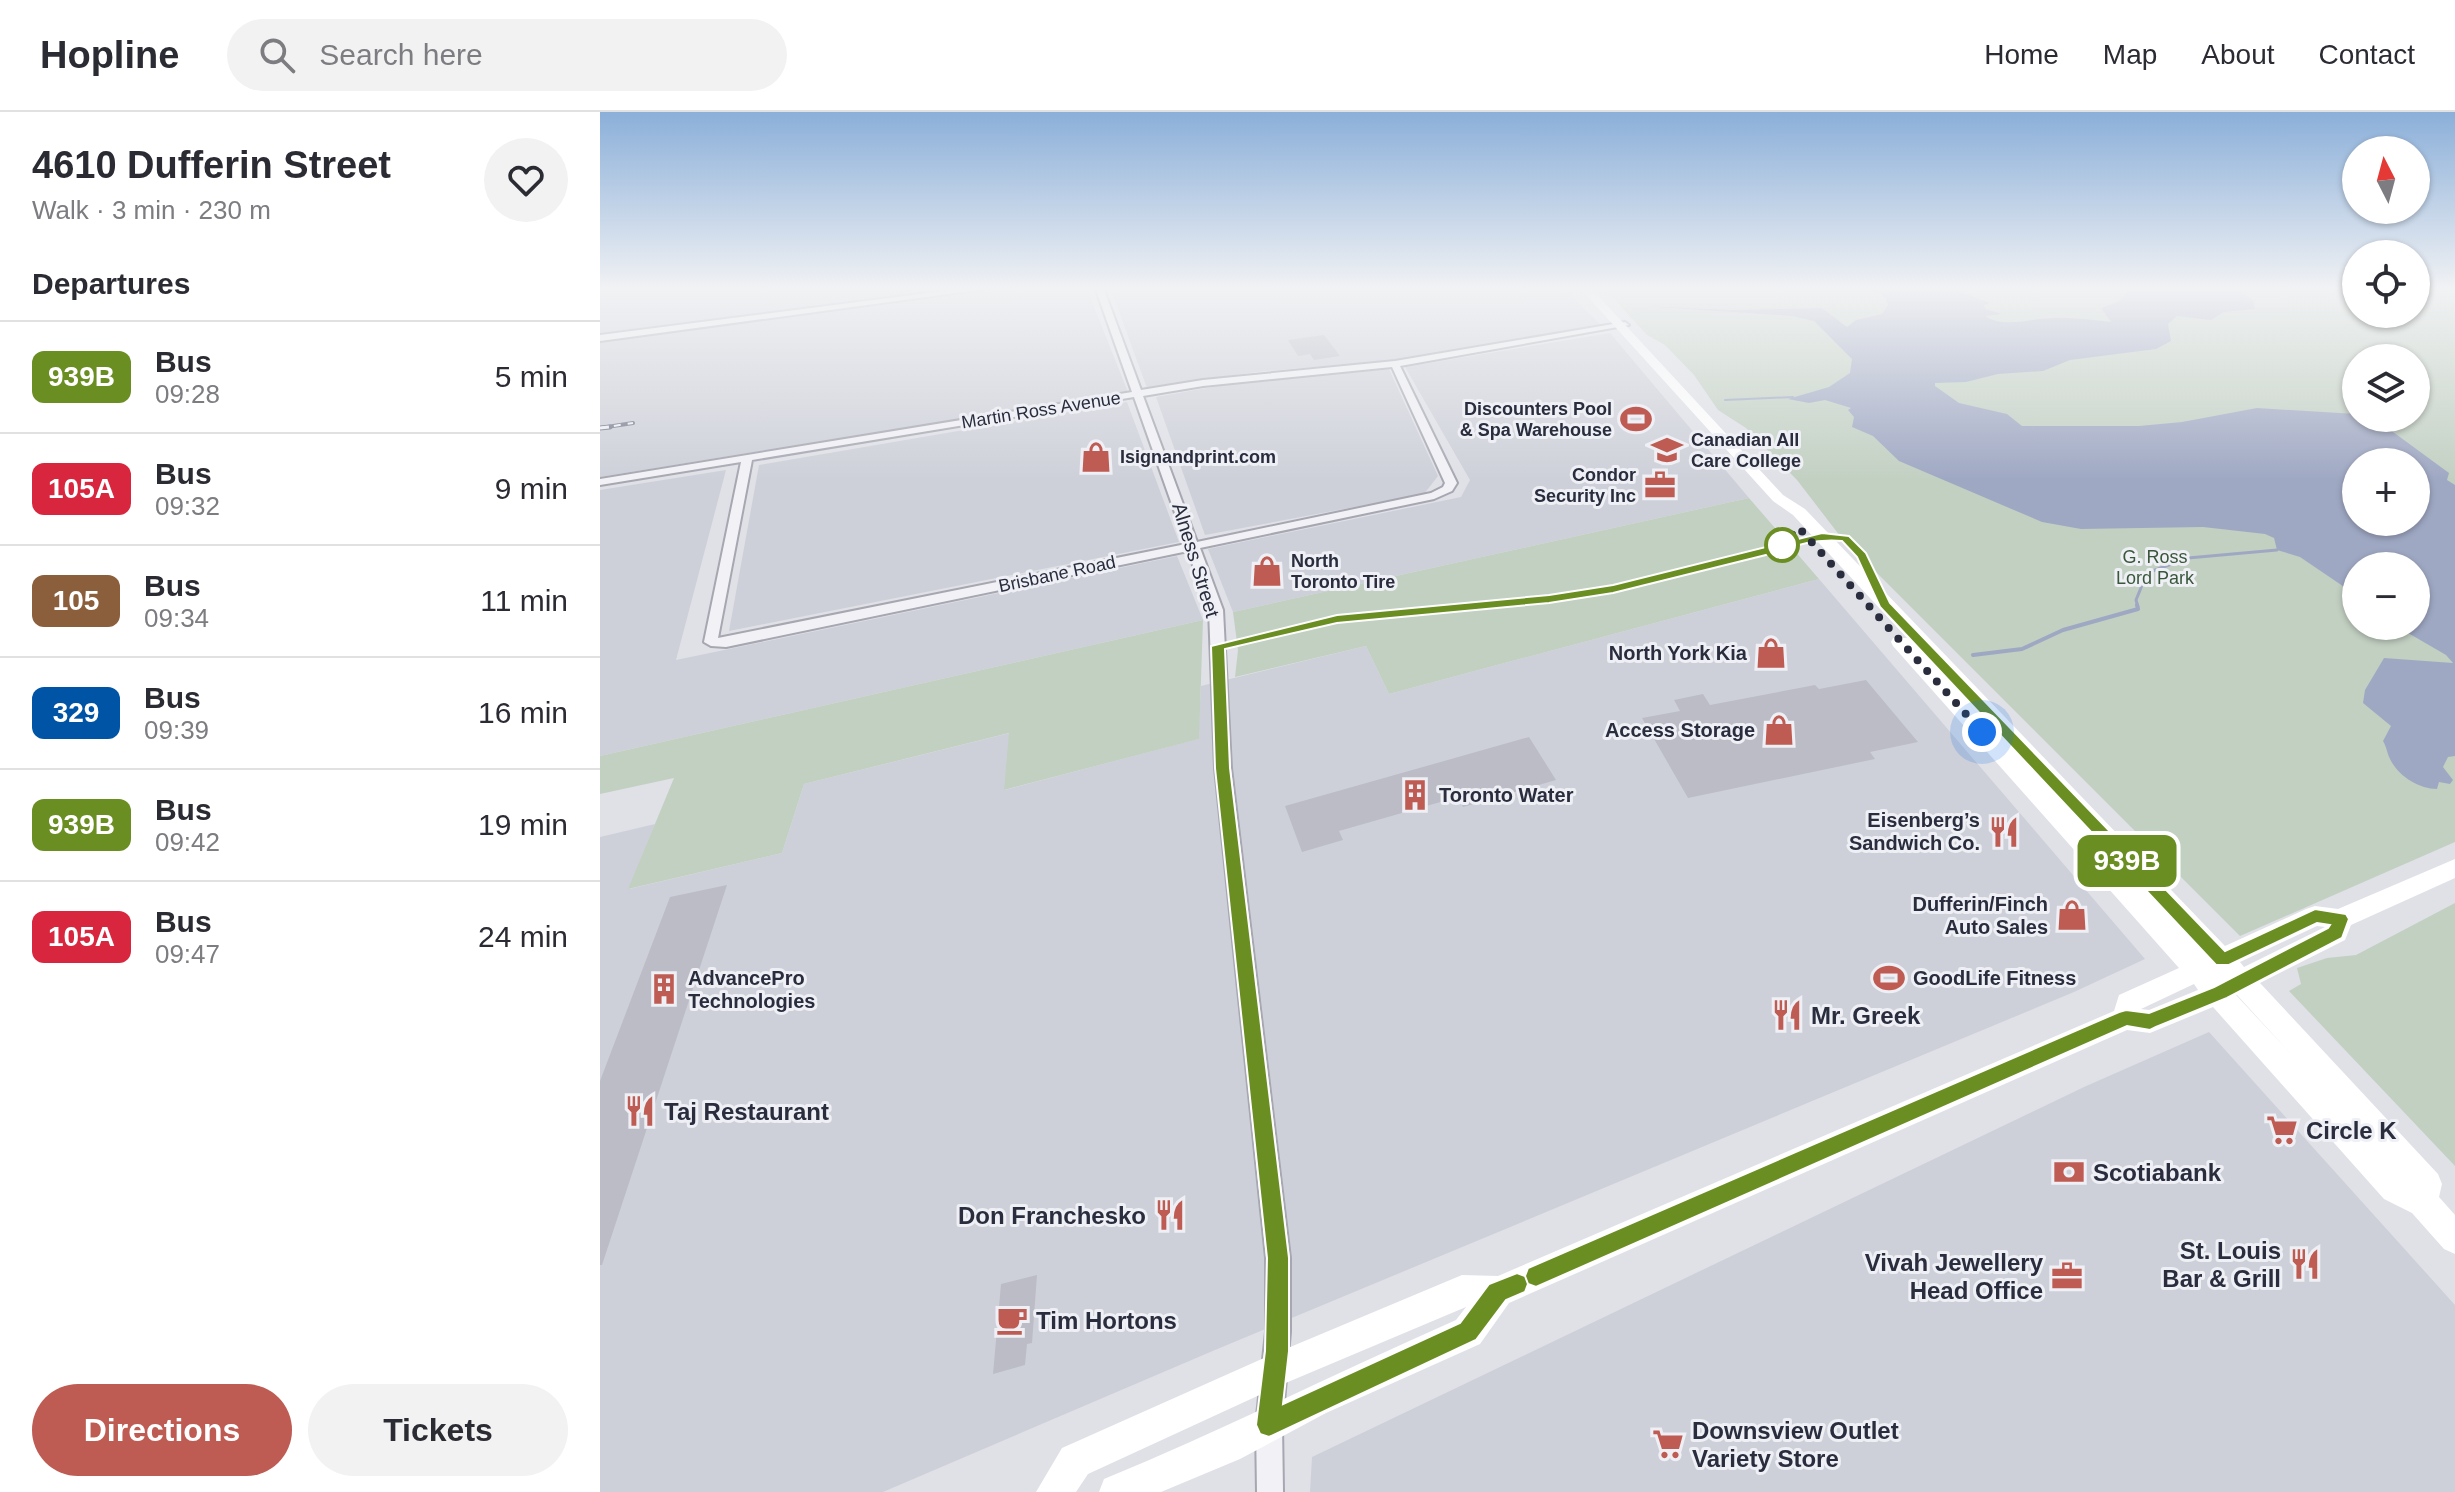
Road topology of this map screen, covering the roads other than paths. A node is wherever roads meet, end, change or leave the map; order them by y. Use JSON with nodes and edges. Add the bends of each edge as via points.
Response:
{"nodes":[{"id":1,"x":1122,"y":351,"type":"edge"},
{"id":2,"x":1471,"y":351,"type":"edge"},
{"id":3,"x":1646,"y":351,"type":"edge"},
{"id":4,"x":1395,"y":364,"type":"junction"},
{"id":5,"x":1137,"y":395,"type":"junction"},
{"id":6,"x":747,"y":459,"type":"junction"},
{"id":7,"x":600,"y":482,"type":"edge"},
{"id":8,"x":1195,"y":545,"type":"junction"},
{"id":9,"x":2455,"y":868,"type":"edge"},
{"id":10,"x":2340,"y":919,"type":"junction"},
{"id":11,"x":2211,"y":965,"type":"junction"},
{"id":12,"x":2231,"y":987,"type":"junction"},
{"id":13,"x":2126,"y":1018,"type":"junction"},
{"id":14,"x":2455,"y":1238,"type":"edge"},
{"id":15,"x":1498,"y":1292,"type":"junction"},
{"id":16,"x":1276,"y":1370,"type":"junction"},
{"id":17,"x":1269,"y":1425,"type":"junction"},
{"id":18,"x":1054,"y":1492,"type":"edge"},
{"id":19,"x":1117,"y":1492,"type":"edge"},
{"id":20,"x":1270,"y":1492,"type":"edge"}],
"edges":[{"from":1,"to":5,"type":"street","name":"Alness Street"},
{"from":2,"to":4,"type":"street","name":"Martin Ross Avenue"},
{"from":3,"to":11,"type":"main road","via":[[1905,648]]},
{"from":4,"to":5,"type":"street","name":"Martin Ross Avenue","via":[[1241,378]]},
{"from":4,"to":8,"type":"street","name":"Brisbane Road","via":[[1446,469],[1448,489]]},
{"from":5,"to":6,"type":"street","name":"Martin Ross Avenue"},
{"from":5,"to":8,"type":"street","name":"Alness Street"},
{"from":6,"to":7,"type":"street","name":"Martin Ross Avenue"},
{"from":6,"to":8,"type":"street","name":"Brisbane Road","via":[[711,642]]},
{"from":8,"to":16,"type":"street","name":"Alness Street","via":[[1216,610],[1223,768],[1278,1258]]},
{"from":9,"to":10,"type":"main road"},
{"from":10,"to":11,"type":"main road","via":[[2315,916]]},
{"from":10,"to":12,"type":"main road","via":[[2336,933]]},
{"from":11,"to":12,"type":"main road"},
{"from":11,"to":13,"type":"main road","via":[[2128,1003]]},
{"from":12,"to":13,"type":"main road","via":[[2150,1022]]},
{"from":12,"to":14,"type":"main road","via":[[2395,1189],[2423,1202]]},
{"from":13,"to":15,"type":"main road"},
{"from":15,"to":16,"type":"main road","via":[[1462,1291]]},
{"from":15,"to":17,"type":"main road","via":[[1468,1332]]},
{"from":16,"to":17,"type":"street","name":"Alness Street"},
{"from":16,"to":18,"type":"main road","via":[[1075,1461]]},
{"from":17,"to":19,"type":"main road"},
{"from":17,"to":20,"type":"street","name":"Alness Street"}]}
